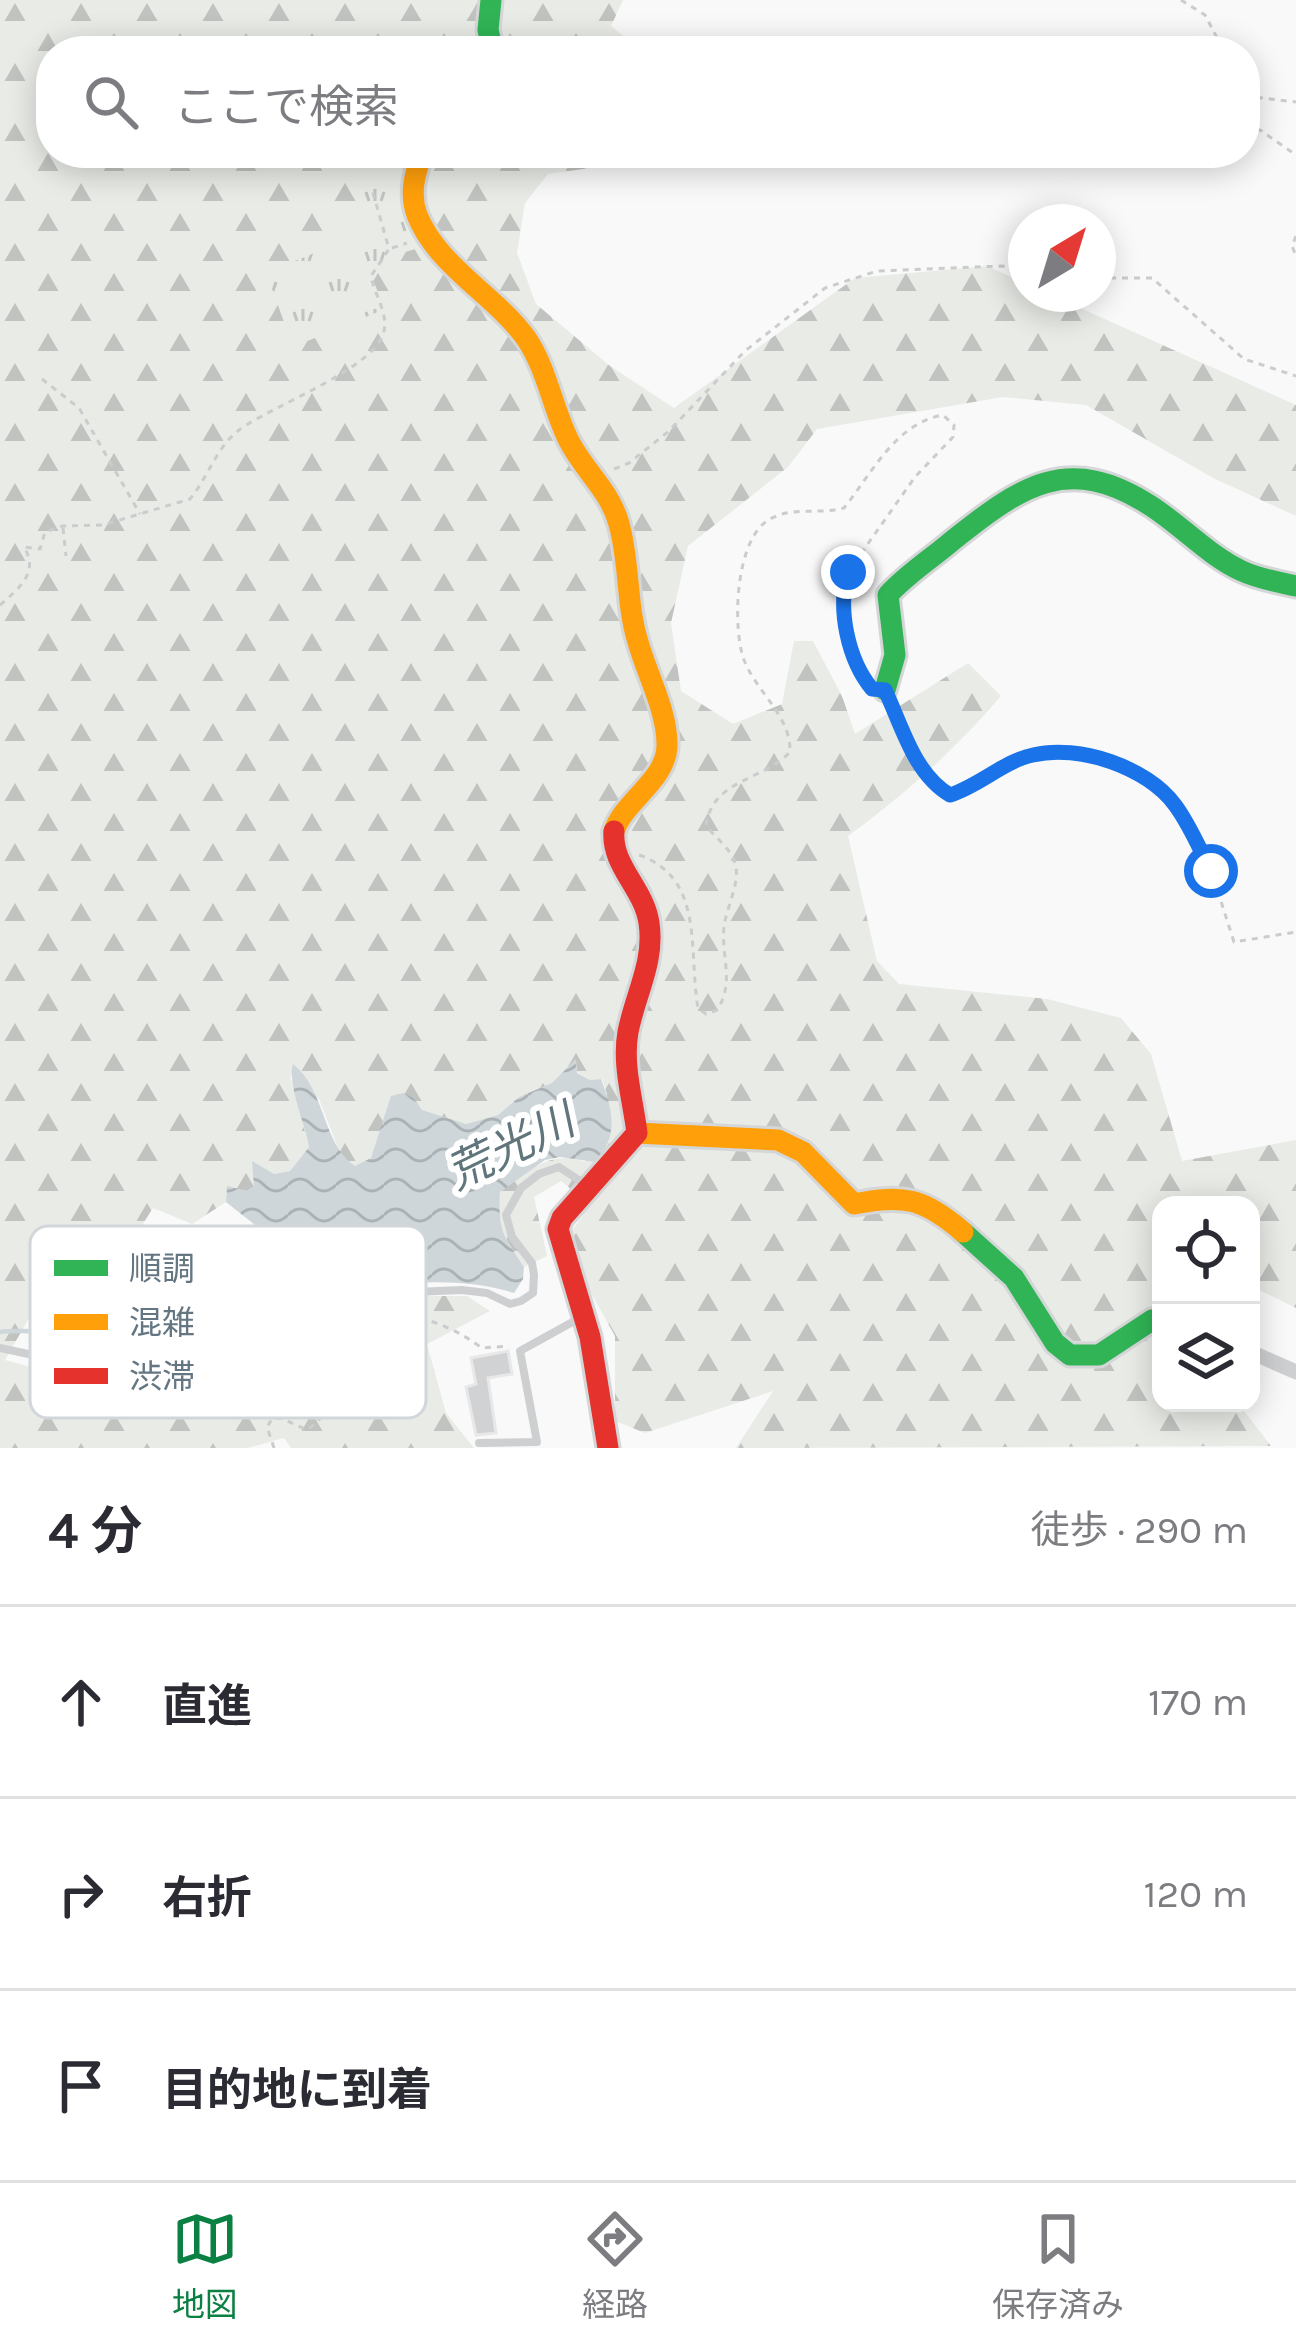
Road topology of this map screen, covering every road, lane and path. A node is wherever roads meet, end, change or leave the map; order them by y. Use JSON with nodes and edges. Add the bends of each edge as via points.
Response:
{"nodes":[{"id":1,"x":491,"y":0,"type":"edge"},
{"id":2,"x":1181,"y":0,"type":"edge"},
{"id":3,"x":489,"y":36,"type":"edge"},
{"id":4,"x":1216,"y":36,"type":"edge"},
{"id":5,"x":1260,"y":98,"type":"edge"},
{"id":6,"x":1296,"y":102,"type":"edge"},
{"id":7,"x":1260,"y":130,"type":"edge"},
{"id":8,"x":1296,"y":155,"type":"edge"},
{"id":9,"x":414,"y":168,"type":"edge"},
{"id":10,"x":372,"y":189,"type":"dead end"},
{"id":11,"x":391,"y":198,"type":"dead end"},
{"id":12,"x":376,"y":202,"type":"junction"},
{"id":13,"x":1296,"y":236,"type":"edge"},
{"id":14,"x":407,"y":243,"type":"dead end"},
{"id":15,"x":389,"y":249,"type":"junction"},
{"id":16,"x":1296,"y":256,"type":"edge"},
{"id":17,"x":1008,"y":267,"type":"edge"},
{"id":18,"x":1116,"y":278,"type":"edge"},
{"id":19,"x":1296,"y":376,"type":"edge"},
{"id":20,"x":42,"y":379,"type":"dead end"},
{"id":21,"x":595,"y":477,"type":"junction"},
{"id":22,"x":141,"y":515,"type":"junction"},
{"id":23,"x":63,"y":526,"type":"junction"},
{"id":24,"x":66,"y":556,"type":"dead end"},
{"id":25,"x":1296,"y":586,"type":"edge"},
{"id":26,"x":0,"y":605,"type":"edge"},
{"id":27,"x":885,"y":690,"type":"junction"},
{"id":28,"x":613,"y":841,"type":"junction"},
{"id":29,"x":1296,"y":932,"type":"edge"},
{"id":30,"x":637,"y":1133,"type":"junction"},
{"id":31,"x":589,"y":1186,"type":"junction"},
{"id":32,"x":426,"y":1292,"type":"edge"},
{"id":33,"x":585,"y":1316,"type":"junction"},
{"id":34,"x":426,"y":1319,"type":"edge"},
{"id":35,"x":1152,"y":1321,"type":"edge"},
{"id":36,"x":0,"y":1348,"type":"edge"},
{"id":37,"x":520,"y":1351,"type":"junction"},
{"id":38,"x":30,"y":1354,"type":"edge"},
{"id":39,"x":1260,"y":1356,"type":"edge"},
{"id":40,"x":1296,"y":1372,"type":"edge"},
{"id":41,"x":281,"y":1418,"type":"edge"},
{"id":42,"x":281,"y":1418,"type":"edge"},
{"id":43,"x":322,"y":1418,"type":"edge"},
{"id":44,"x":479,"y":1443,"type":"dead end"},
{"id":45,"x":274,"y":1448,"type":"edge"},
{"id":46,"x":608,"y":1448,"type":"edge"}],
"edges":[{"from":1,"to":3,"type":"main road"},
{"from":2,"to":4,"type":"path","via":[[1205,15]]},
{"from":5,"to":6,"type":"path"},
{"from":7,"to":8,"type":"path"},
{"from":9,"to":21,"type":"main road","via":[[412,192],[426,230],[461,276],[519,325],[569,441]]},
{"from":10,"to":12,"type":"path"},
{"from":11,"to":12,"type":"path"},
{"from":12,"to":15,"type":"path"},
{"from":13,"to":16,"type":"path"},
{"from":14,"to":15,"type":"path"},
{"from":15,"to":22,"type":"path","via":[[371,277],[384,316],[376,348],[236,432],[190,499]]},
{"from":17,"to":21,"type":"path","via":[[877,271],[825,288],[745,352],[669,431]]},
{"from":18,"to":19,"type":"path","via":[[1152,278],[1244,359]]},
{"from":20,"to":22,"type":"path","via":[[79,408]]},
{"from":21,"to":28,"type":"main road","via":[[622,534],[634,628],[668,747],[616,822]]},
{"from":22,"to":23,"type":"path"},
{"from":23,"to":24,"type":"path"},
{"from":23,"to":26,"type":"path","via":[[45,532],[40,549],[24,547],[31,570]]},
{"from":25,"to":27,"type":"main road","via":[[1244,572],[1124,488],[1086,476],[1034,484],[888,595],[896,653]]},
{"from":27,"to":28,"type":"path","via":[[872,689],[854,668],[844,585],[916,477],[953,437],[954,425],[943,416],[905,430],[844,508],[765,520],[748,546],[740,569],[743,658],[783,722],[790,752],[724,790],[707,812],[706,826],[738,868],[723,930],[728,979],[718,1010],[698,1007],[679,881]]},
{"from":27,"to":29,"type":"path","via":[[922,770],[950,795],[1029,755],[1065,751],[1137,772],[1174,804],[1211,871],[1234,943]]},
{"from":28,"to":30,"type":"main road","via":[[614,856],[646,902],[650,941],[626,1047]]},
{"from":30,"to":31,"type":"main road"},
{"from":30,"to":35,"type":"main road","via":[[778,1140],[803,1152],[854,1204],[892,1196],[918,1202],[1013,1278],[1070,1354],[1099,1355]]},
{"from":31,"to":32,"type":"lane","via":[[559,1167],[515,1196],[508,1226],[536,1285],[521,1301]]},
{"from":31,"to":33,"type":"main road","via":[[558,1229]]},
{"from":33,"to":37,"type":"lane"},
{"from":33,"to":46,"type":"main road"},
{"from":34,"to":37,"type":"path","via":[[482,1348]]},
{"from":36,"to":38,"type":"lane"},
{"from":37,"to":44,"type":"lane","via":[[537,1442]]},
{"from":39,"to":40,"type":"street"},
{"from":41,"to":45,"type":"path","via":[[267,1427]]},
{"from":42,"to":43,"type":"path","via":[[307,1430]]}]}
